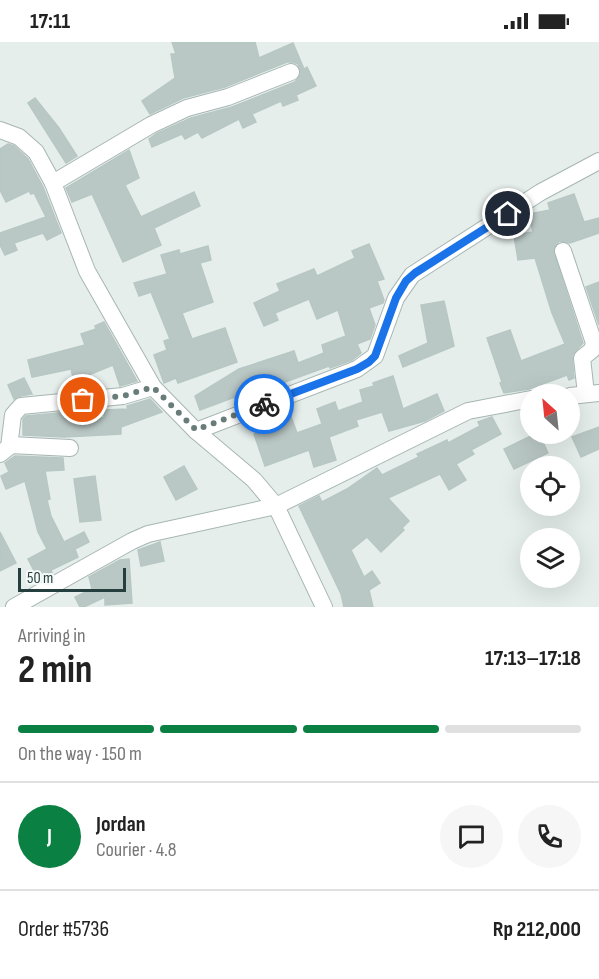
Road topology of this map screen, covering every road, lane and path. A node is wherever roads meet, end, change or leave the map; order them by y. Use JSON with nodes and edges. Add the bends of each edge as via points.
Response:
{"nodes":[{"id":1,"x":291,"y":72,"type":"dead end"},
{"id":2,"x":0,"y":130,"type":"edge"},
{"id":3,"x":599,"y":161,"type":"edge"},
{"id":4,"x":53,"y":183,"type":"junction"},
{"id":5,"x":563,"y":251,"type":"dead end"},
{"id":6,"x":153,"y":387,"type":"junction"},
{"id":7,"x":585,"y":394,"type":"edge"},
{"id":8,"x":520,"y":401,"type":"edge"},
{"id":9,"x":196,"y":430,"type":"junction"},
{"id":10,"x":70,"y":448,"type":"dead end"},
{"id":11,"x":5,"y":450,"type":"edge"},
{"id":12,"x":276,"y":506,"type":"junction"},
{"id":13,"x":14,"y":607,"type":"edge"},
{"id":14,"x":324,"y":607,"type":"edge"}],
"edges":[{"from":1,"to":4,"type":"street","via":[[151,124]]},
{"from":2,"to":4,"type":"street","via":[[31,145]]},
{"from":3,"to":9,"type":"street","via":[[541,192],[412,275],[396,298],[376,354],[369,362]]},
{"from":4,"to":6,"type":"street","via":[[87,271]]},
{"from":5,"to":7,"type":"street","via":[[594,343],[582,358]]},
{"from":6,"to":9,"type":"street"},
{"from":6,"to":11,"type":"street","via":[[123,396],[21,406],[14,415]]},
{"from":8,"to":12,"type":"street","via":[[468,411]]},
{"from":9,"to":12,"type":"street","via":[[254,480]]},
{"from":10,"to":11,"type":"street"},
{"from":12,"to":13,"type":"street","via":[[148,534]]},
{"from":12,"to":14,"type":"street"}]}
